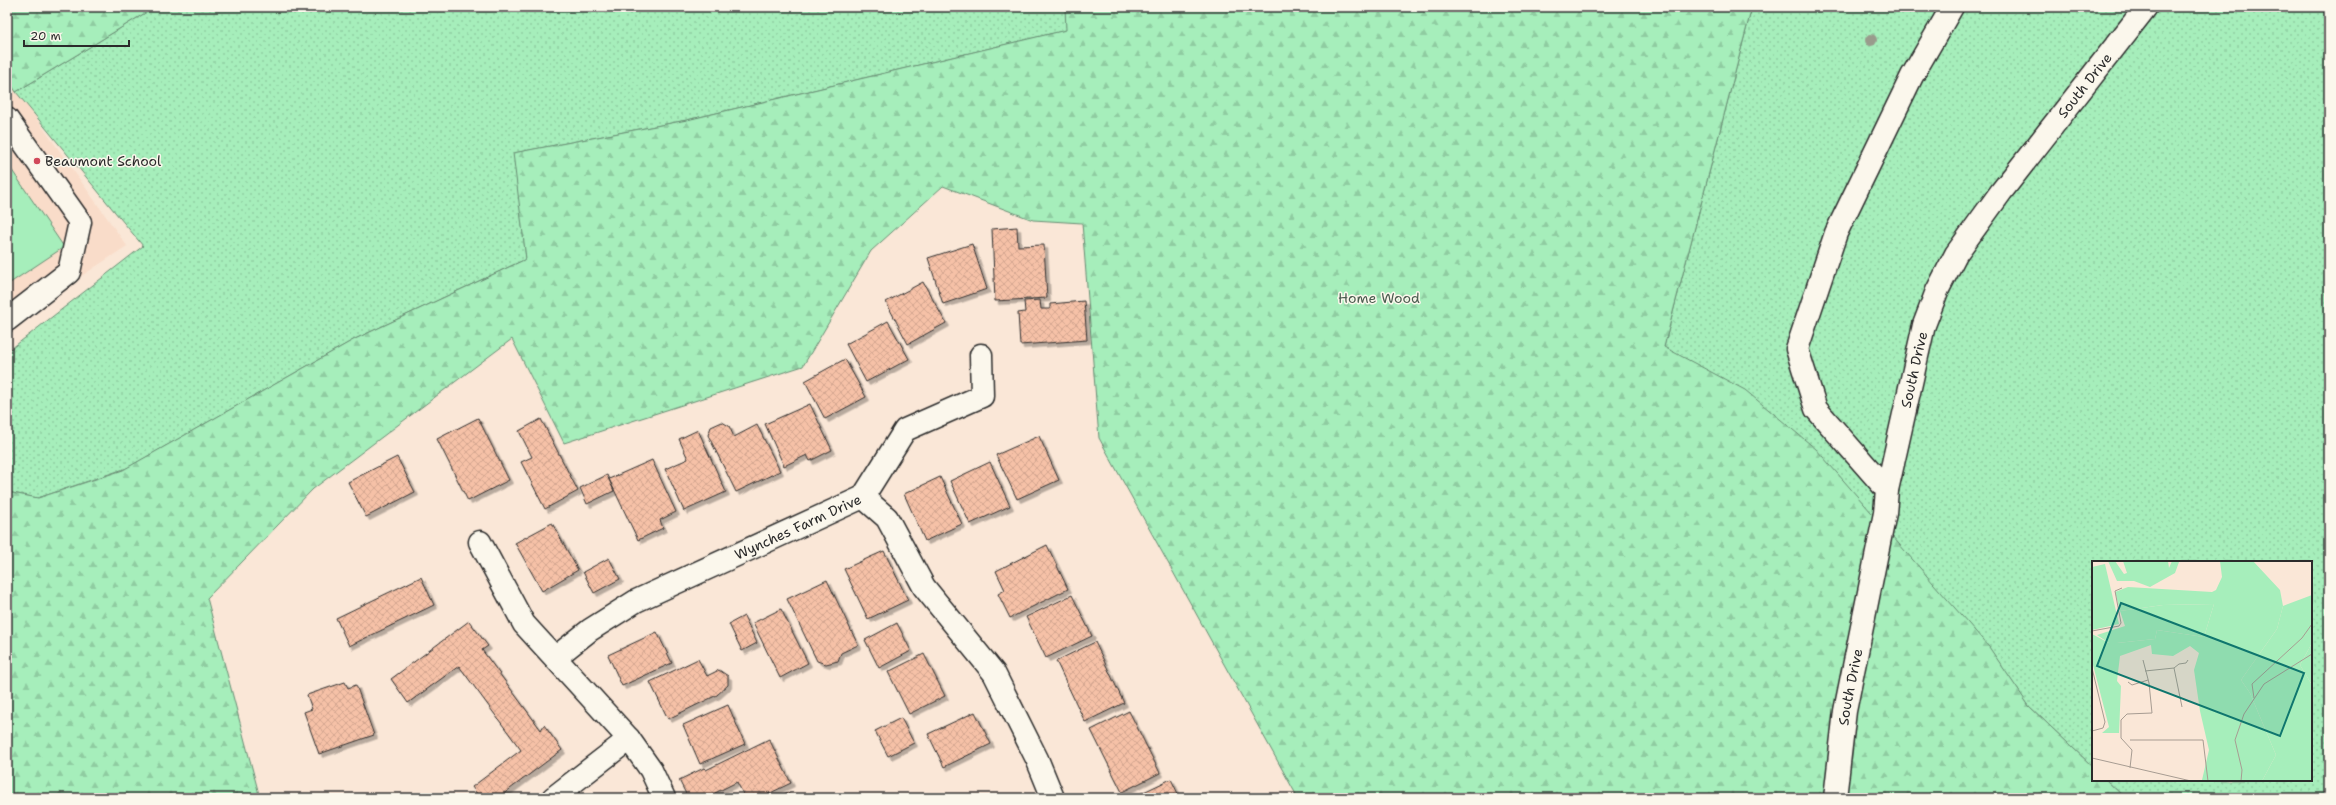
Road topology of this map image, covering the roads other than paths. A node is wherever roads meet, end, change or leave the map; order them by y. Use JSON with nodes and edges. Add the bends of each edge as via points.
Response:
{"nodes":[{"id":1,"x":1952,"y":7,"type":"edge"},
{"id":2,"x":2146,"y":7,"type":"edge"},
{"id":3,"x":7,"y":119,"type":"edge"},
{"id":4,"x":7,"y":320,"type":"edge"},
{"id":5,"x":981,"y":356,"type":"dead end"},
{"id":6,"x":1887,"y":490,"type":"junction"},
{"id":7,"x":863,"y":497,"type":"junction"},
{"id":8,"x":480,"y":542,"type":"dead end"},
{"id":9,"x":556,"y":657,"type":"junction"},
{"id":10,"x":629,"y":738,"type":"junction"},
{"id":11,"x":552,"y":798,"type":"edge"},
{"id":12,"x":664,"y":798,"type":"edge"},
{"id":13,"x":1053,"y":798,"type":"edge"},
{"id":14,"x":1835,"y":798,"type":"edge"}],
"edges":[{"from":1,"to":6,"type":"street","via":[[1912,76],[1836,233],[1797,349],[1816,409]]},
{"from":2,"to":6,"type":"street","name":"South Drive","via":[[2001,192],[1956,254],[1937,291],[1924,325]]},
{"from":3,"to":4,"type":"street","via":[[80,222],[69,272]]},
{"from":5,"to":7,"type":"street","name":"Wynches Farm Drive","via":[[982,396],[905,430]]},
{"from":6,"to":14,"type":"street","name":"South Drive","via":[[1885,513],[1845,712]]},
{"from":7,"to":9,"type":"street","name":"Wynches Farm Drive","via":[[636,600],[590,630]]},
{"from":7,"to":13,"type":"street","via":[[887,518],[924,587],[994,673],[1037,759]]},
{"from":8,"to":9,"type":"street","via":[[524,624]]},
{"from":9,"to":10,"type":"street"},
{"from":10,"to":11,"type":"street"},
{"from":10,"to":12,"type":"street","via":[[651,770]]}]}
